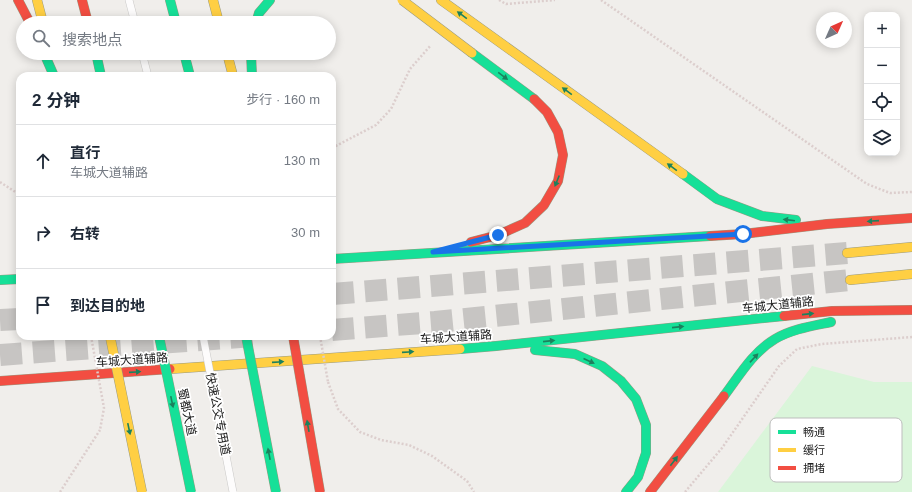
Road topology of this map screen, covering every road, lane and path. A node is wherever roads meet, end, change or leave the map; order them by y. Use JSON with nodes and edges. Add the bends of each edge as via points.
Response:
{"nodes":[{"id":1,"x":18,"y":0,"type":"edge"},
{"id":2,"x":37,"y":0,"type":"edge"},
{"id":3,"x":82,"y":0,"type":"edge"},
{"id":4,"x":129,"y":0,"type":"edge"},
{"id":5,"x":170,"y":0,"type":"edge"},
{"id":6,"x":213,"y":0,"type":"edge"},
{"id":7,"x":270,"y":0,"type":"edge"},
{"id":8,"x":402,"y":0,"type":"edge"},
{"id":9,"x":441,"y":0,"type":"edge"},
{"id":10,"x":499,"y":0,"type":"edge"},
{"id":11,"x":555,"y":0,"type":"edge"},
{"id":12,"x":601,"y":0,"type":"edge"},
{"id":13,"x":26,"y":16,"type":"edge"},
{"id":14,"x":40,"y":16,"type":"edge"},
{"id":15,"x":86,"y":16,"type":"edge"},
{"id":16,"x":133,"y":16,"type":"edge"},
{"id":17,"x":174,"y":16,"type":"edge"},
{"id":18,"x":217,"y":16,"type":"edge"},
{"id":19,"x":258,"y":16,"type":"edge"},
{"id":20,"x":431,"y":45,"type":"dead end"},
{"id":21,"x":47,"y":60,"type":"edge"},
{"id":22,"x":52,"y":60,"type":"edge"},
{"id":23,"x":98,"y":60,"type":"edge"},
{"id":24,"x":144,"y":60,"type":"edge"},
{"id":25,"x":186,"y":60,"type":"edge"},
{"id":26,"x":229,"y":60,"type":"edge"},
{"id":27,"x":251,"y":60,"type":"edge"},
{"id":28,"x":53,"y":72,"type":"edge"},
{"id":29,"x":54,"y":72,"type":"edge"},
{"id":30,"x":100,"y":72,"type":"edge"},
{"id":31,"x":147,"y":72,"type":"edge"},
{"id":32,"x":189,"y":72,"type":"edge"},
{"id":33,"x":232,"y":72,"type":"edge"},
{"id":34,"x":252,"y":72,"type":"edge"},
{"id":35,"x":336,"y":146,"type":"edge"},
{"id":36,"x":0,"y":182,"type":"edge"},
{"id":37,"x":16,"y":192,"type":"edge"},
{"id":38,"x":912,"y":192,"type":"edge"},
{"id":39,"x":912,"y":218,"type":"edge"},
{"id":40,"x":827,"y":224,"type":"junction"},
{"id":41,"x":912,"y":247,"type":"edge"},
{"id":42,"x":433,"y":252,"type":"junction"},
{"id":43,"x":847,"y":254,"type":"tunnel mouth"},
{"id":44,"x":336,"y":259,"type":"edge"},
{"id":45,"x":912,"y":274,"type":"edge"},
{"id":46,"x":16,"y":279,"type":"edge"},
{"id":47,"x":0,"y":280,"type":"edge"},
{"id":48,"x":850,"y":280,"type":"tunnel mouth"},
{"id":49,"x":912,"y":310,"type":"edge"},
{"id":50,"x":900,"y":311,"type":"junction"},
{"id":51,"x":912,"y":337,"type":"edge"},
{"id":52,"x":92,"y":340,"type":"edge"},
{"id":53,"x":111,"y":340,"type":"edge"},
{"id":54,"x":160,"y":340,"type":"edge"},
{"id":55,"x":204,"y":340,"type":"edge"},
{"id":56,"x":247,"y":340,"type":"edge"},
{"id":57,"x":294,"y":340,"type":"edge"},
{"id":58,"x":321,"y":340,"type":"edge"},
{"id":59,"x":496,"y":346,"type":"junction"},
{"id":60,"x":0,"y":381,"type":"edge"},
{"id":61,"x":141,"y":490,"type":"edge"},
{"id":62,"x":60,"y":492,"type":"edge"},
{"id":63,"x":191,"y":492,"type":"edge"},
{"id":64,"x":233,"y":492,"type":"edge"},
{"id":65,"x":276,"y":492,"type":"edge"},
{"id":66,"x":320,"y":492,"type":"edge"},
{"id":67,"x":474,"y":492,"type":"edge"},
{"id":68,"x":626,"y":492,"type":"edge"},
{"id":69,"x":650,"y":492,"type":"edge"},
{"id":70,"x":685,"y":492,"type":"edge"}],
"edges":[{"from":1,"to":13,"type":"main road"},
{"from":2,"to":14,"type":"main road"},
{"from":3,"to":15,"type":"main road"},
{"from":4,"to":16,"type":"lane"},
{"from":5,"to":17,"type":"main road"},
{"from":6,"to":18,"type":"main road"},
{"from":7,"to":19,"type":"main road"},
{"from":8,"to":42,"type":"main road","one_way":true,"bridge":true,"via":[[548,112],[558,132],[563,155],[558,181],[544,204],[525,223],[498,235]]},
{"from":40,"to":9,"type":"main road","one_way":true,"via":[[762,216],[717,199]]},
{"from":10,"to":11,"type":"path","via":[[506,4]]},
{"from":12,"to":38,"type":"path","via":[[867,184],[890,193]]},
{"from":20,"to":35,"type":"path","via":[[410,69],[391,109],[376,125]]},
{"from":21,"to":28,"type":"main road"},
{"from":22,"to":29,"type":"main road"},
{"from":23,"to":30,"type":"main road"},
{"from":24,"to":31,"type":"lane"},
{"from":25,"to":32,"type":"main road"},
{"from":26,"to":33,"type":"main road"},
{"from":27,"to":34,"type":"main road"},
{"from":36,"to":37,"type":"path"},
{"from":39,"to":40,"type":"main road","one_way":true},
{"from":40,"to":42,"type":"main road","via":[[743,234]]},
{"from":41,"to":43,"type":"main road"},
{"from":42,"to":44,"type":"main road"},
{"from":45,"to":48,"type":"main road"},
{"from":46,"to":47,"type":"main road"},
{"from":49,"to":50,"type":"main road","name":"车城大道辅路"},
{"from":59,"to":50,"type":"main road","name":"车城大道辅路","one_way":true,"via":[[832,311]]},
{"from":69,"to":50,"type":"main road","one_way":true,"via":[[753,358],[770,343],[791,332],[816,325]]},
{"from":51,"to":70,"type":"path","via":[[822,344],[798,349],[779,366],[722,448]]},
{"from":52,"to":62,"type":"path","bridge":true,"via":[[104,408],[100,430]]},
{"from":53,"to":61,"type":"main road","one_way":true,"bridge":true},
{"from":54,"to":63,"type":"main road","name":"蜀都大道","one_way":true,"bridge":true},
{"from":55,"to":64,"type":"lane","name":"快速公交专用道","bridge":true},
{"from":65,"to":56,"type":"main road","one_way":true,"bridge":true},
{"from":66,"to":57,"type":"main road","one_way":true,"bridge":true},
{"from":58,"to":67,"type":"path","bridge":true,"via":[[328,382],[338,408],[360,432],[381,440],[409,444],[432,456],[467,481]]},
{"from":60,"to":59,"type":"main road","name":"车城大道辅路","one_way":true},
{"from":59,"to":68,"type":"main road","one_way":true,"via":[[575,354],[602,366],[621,381],[636,399],[646,425],[646,453],[638,477]]}]}
